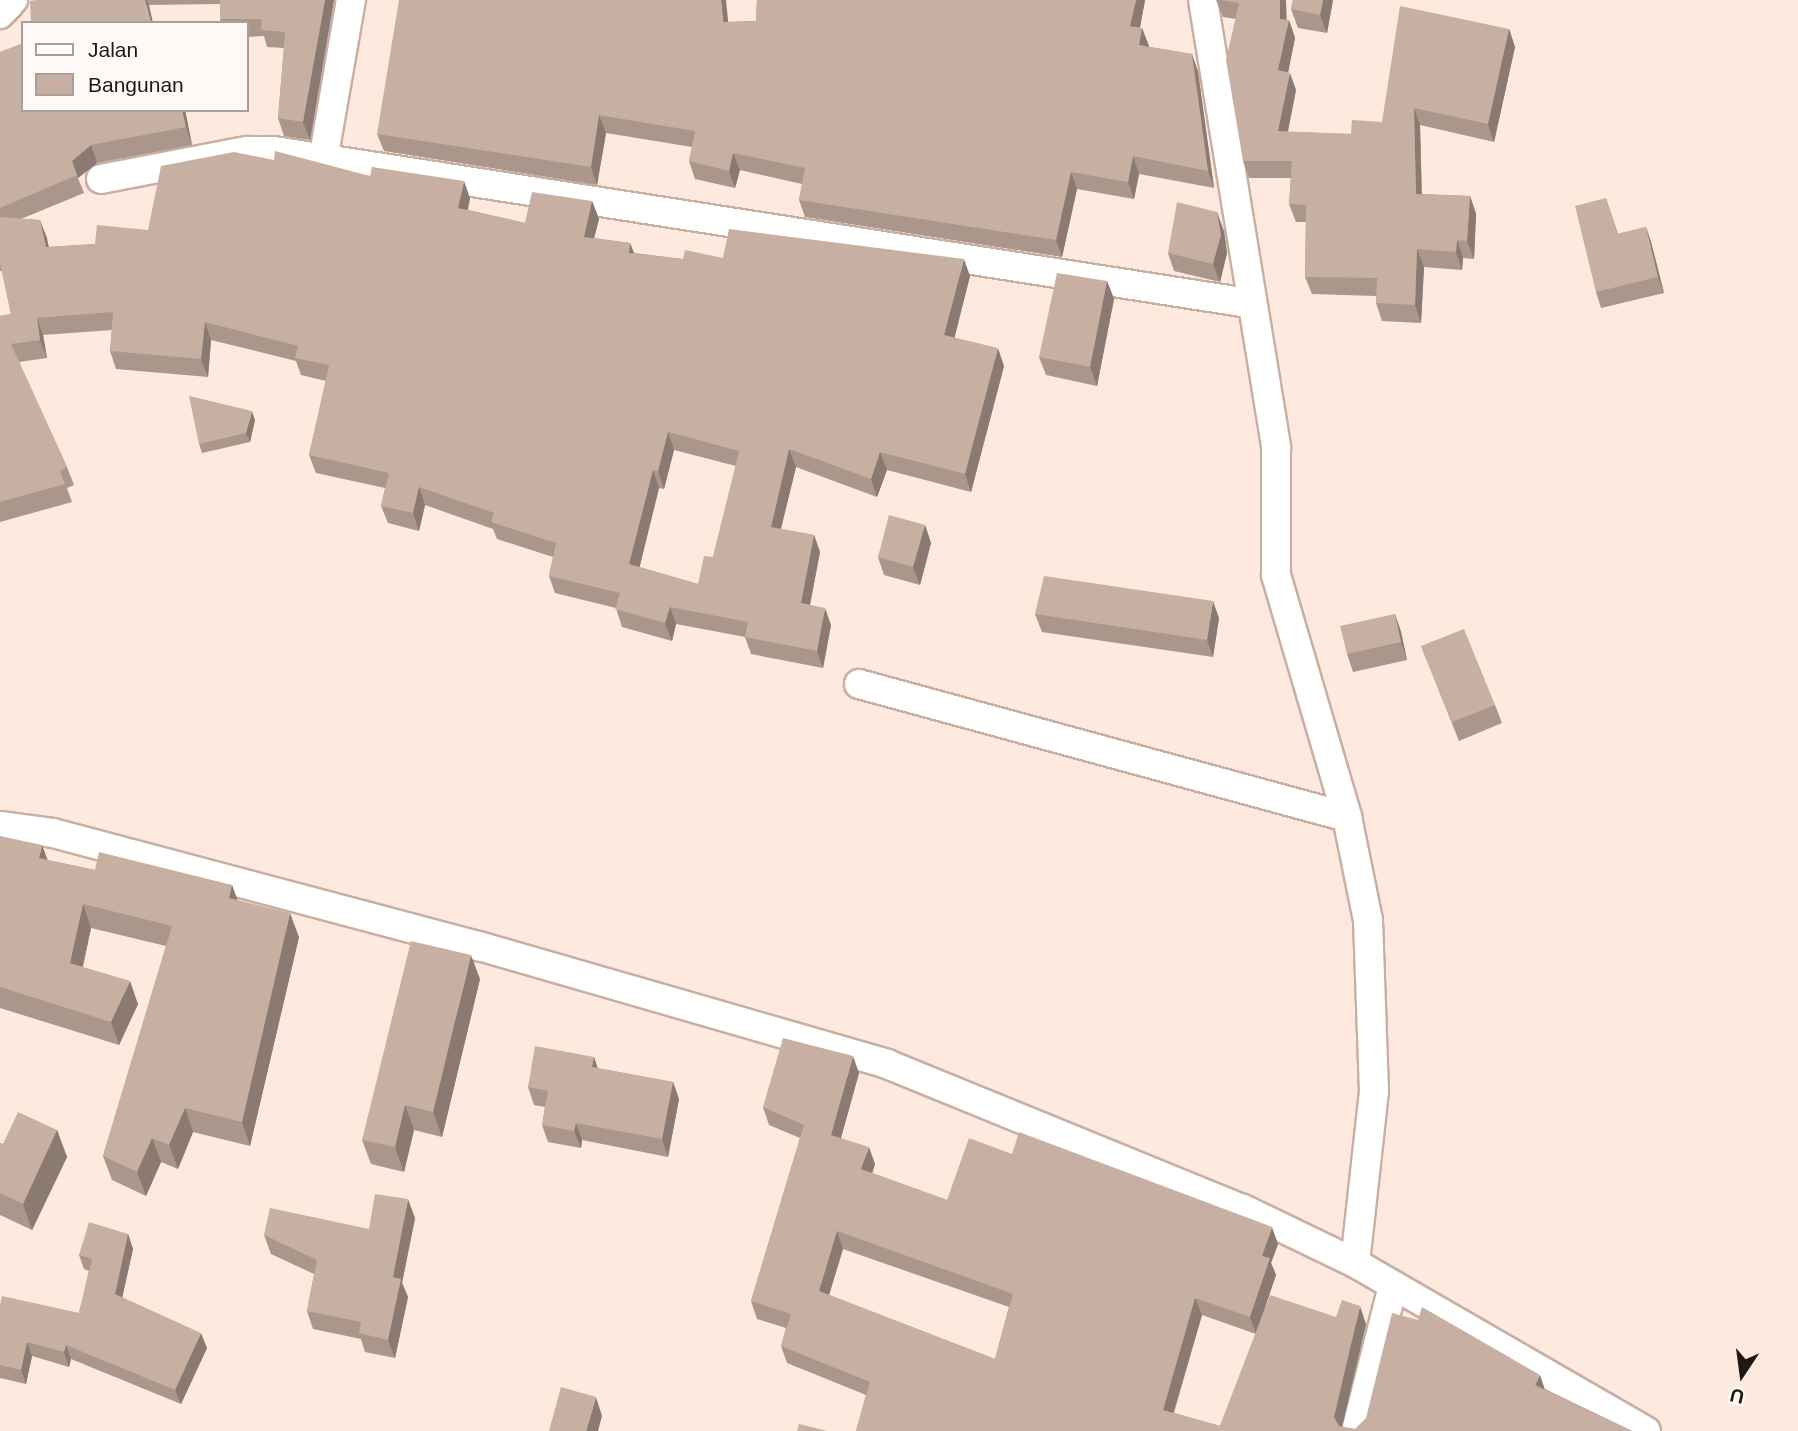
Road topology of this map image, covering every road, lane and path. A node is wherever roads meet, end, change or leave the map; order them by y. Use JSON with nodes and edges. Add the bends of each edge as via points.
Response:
{"nodes":[{"id":1,"x":13,"y":0,"type":"edge"},
{"id":2,"x":351,"y":0,"type":"edge"},
{"id":3,"x":1203,"y":0,"type":"edge"},
{"id":4,"x":0,"y":14,"type":"edge"},
{"id":5,"x":323,"y":160,"type":"junction"},
{"id":6,"x":101,"y":179,"type":"dead end"},
{"id":7,"x":1248,"y":303,"type":"junction"},
{"id":8,"x":859,"y":684,"type":"dead end"},
{"id":9,"x":1347,"y":817,"type":"junction"},
{"id":10,"x":0,"y":826,"type":"edge"},
{"id":11,"x":1354,"y":1263,"type":"junction"},
{"id":12,"x":1393,"y":1286,"type":"junction"},
{"id":13,"x":1356,"y":1431,"type":"edge"},
{"id":14,"x":1646,"y":1431,"type":"edge"}],
"edges":[{"from":1,"to":4,"type":"street"},
{"from":2,"to":5,"type":"street"},
{"from":3,"to":7,"type":"street"},
{"from":5,"to":6,"type":"street","via":[[247,151]]},
{"from":5,"to":7,"type":"street","via":[[522,185],[738,228],[952,252]]},
{"from":7,"to":9,"type":"street","via":[[1276,448],[1276,575]]},
{"from":8,"to":9,"type":"street"},
{"from":9,"to":11,"type":"street","via":[[1368,920],[1374,1091]]},
{"from":10,"to":11,"type":"street","via":[[53,833],[789,1030],[1006,1109]]},
{"from":11,"to":12,"type":"street"},
{"from":12,"to":13,"type":"street"},
{"from":12,"to":14,"type":"street"}]}
